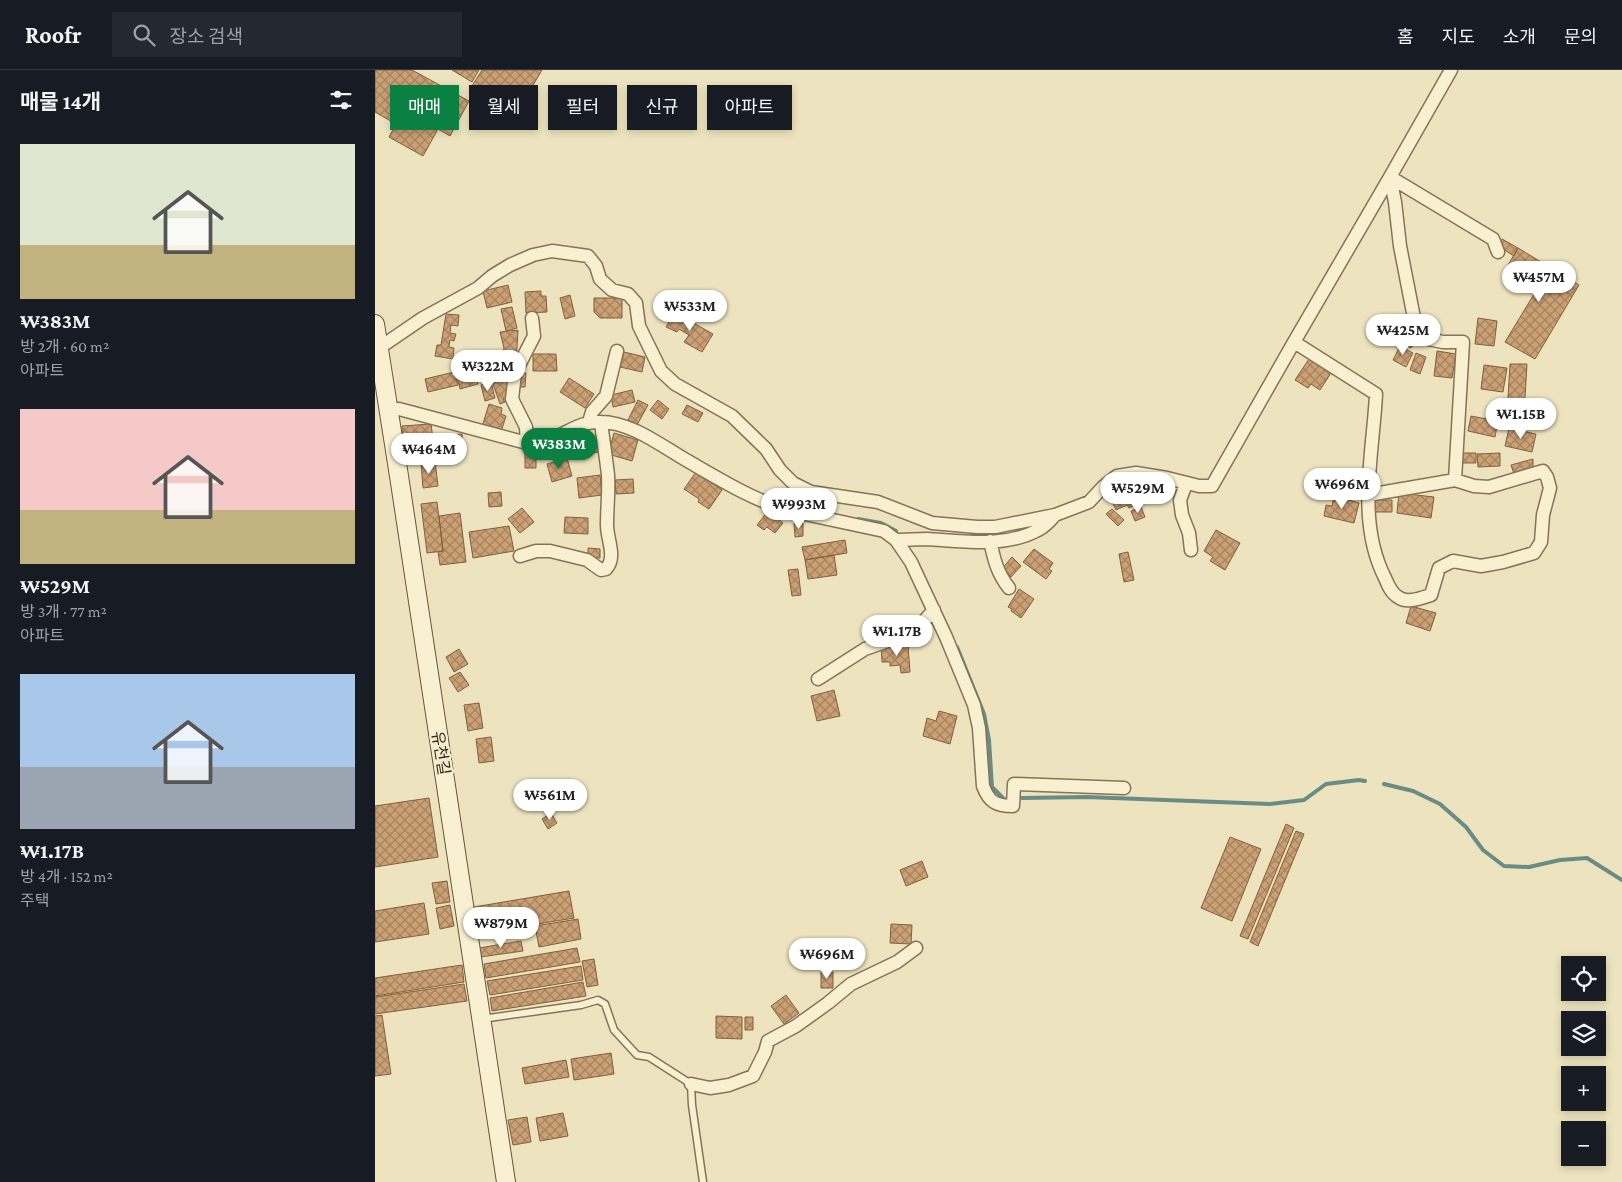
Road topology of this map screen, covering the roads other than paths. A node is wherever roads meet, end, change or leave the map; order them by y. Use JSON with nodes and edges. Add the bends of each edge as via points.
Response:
{"nodes":[{"id":1,"x":1451,"y":70,"type":"edge"},
{"id":2,"x":1390,"y":177,"type":"junction"},
{"id":3,"x":1498,"y":252,"type":"dead end"},
{"id":4,"x":532,"y":318,"type":"dead end"},
{"id":5,"x":375,"y":324,"type":"edge"},
{"id":6,"x":1295,"y":342,"type":"junction"},
{"id":7,"x":379,"y":348,"type":"junction"},
{"id":8,"x":617,"y":351,"type":"dead end"},
{"id":9,"x":389,"y":410,"type":"junction"},
{"id":10,"x":595,"y":422,"type":"junction"},
{"id":11,"x":527,"y":443,"type":"junction"},
{"id":12,"x":1455,"y":480,"type":"junction"},
{"id":13,"x":1186,"y":484,"type":"junction"},
{"id":14,"x":1368,"y":495,"type":"junction"},
{"id":15,"x":1055,"y":515,"type":"junction"},
{"id":16,"x":896,"y":540,"type":"junction"},
{"id":17,"x":990,"y":541,"type":"junction"},
{"id":18,"x":1191,"y":550,"type":"dead end"},
{"id":19,"x":520,"y":556,"type":"dead end"},
{"id":20,"x":1009,"y":588,"type":"dead end"},
{"id":21,"x":933,"y":610,"type":"junction"},
{"id":22,"x":818,"y":679,"type":"dead end"},
{"id":23,"x":1124,"y":788,"type":"dead end"},
{"id":24,"x":916,"y":948,"type":"dead end"},
{"id":25,"x":481,"y":1019,"type":"junction"},
{"id":26,"x":691,"y":1084,"type":"junction"},
{"id":27,"x":505,"y":1182,"type":"edge"},
{"id":28,"x":703,"y":1182,"type":"edge"}],
"edges":[{"from":1,"to":2,"type":"street"},
{"from":2,"to":3,"type":"street","via":[[1493,239]]},
{"from":2,"to":6,"type":"street"},
{"from":2,"to":12,"type":"street","via":[[1415,323],[1428,340],[1463,342]]},
{"from":4,"to":11,"type":"street","via":[[534,336],[515,373],[512,399],[526,427]]},
{"from":5,"to":7,"type":"street","name":"유천길"},
{"from":6,"to":13,"type":"street","via":[[1212,486]]},
{"from":6,"to":14,"type":"street","via":[[1376,394]]},
{"from":7,"to":9,"type":"street","name":"유천길"},
{"from":7,"to":15,"type":"street","via":[[510,265],[552,251],[588,256],[597,266],[600,279],[612,290],[628,294],[636,303],[639,326],[661,371],[675,384],[732,416],[766,449],[793,483],[811,492],[878,502],[932,523],[995,527]]},
{"from":8,"to":10,"type":"street","via":[[606,396],[592,412]]},
{"from":9,"to":11,"type":"street","via":[[399,409]]},
{"from":9,"to":25,"type":"street","name":"유천길"},
{"from":10,"to":11,"type":"street","via":[[547,440]]},
{"from":10,"to":16,"type":"street","via":[[617,424],[642,434],[738,490],[770,504],[879,530]]},
{"from":10,"to":19,"type":"street","via":[[607,475],[607,528],[612,551],[608,567],[601,570],[587,560],[550,551]]},
{"from":12,"to":14,"type":"street"},
{"from":12,"to":14,"type":"street","via":[[1489,487],[1543,471],[1550,488],[1541,542],[1534,553],[1503,562],[1481,566],[1453,561],[1446,564],[1439,568],[1431,595],[1413,600],[1398,598],[1380,570],[1368,526]]},
{"from":13,"to":15,"type":"street","via":[[1136,473],[1117,476],[1089,502]]},
{"from":13,"to":18,"type":"street","via":[[1180,500]]},
{"from":15,"to":17,"type":"street","via":[[1037,531],[1010,540]]},
{"from":16,"to":17,"type":"street"},
{"from":16,"to":21,"type":"street","via":[[911,562]]},
{"from":17,"to":20,"type":"street","via":[[995,564]]},
{"from":21,"to":22,"type":"street","via":[[911,638],[896,638],[865,649]]},
{"from":21,"to":23,"type":"street","via":[[974,705],[983,786],[992,801],[1000,806],[1013,806],[1014,784]]},
{"from":24,"to":26,"type":"street","via":[[897,962],[851,984],[796,1026],[767,1041],[753,1076],[711,1088]]},
{"from":25,"to":26,"type":"lane","via":[[598,1000],[605,1004],[614,1030],[637,1056],[649,1056]]},
{"from":25,"to":27,"type":"street","name":"유천길"},
{"from":26,"to":28,"type":"lane"}]}
